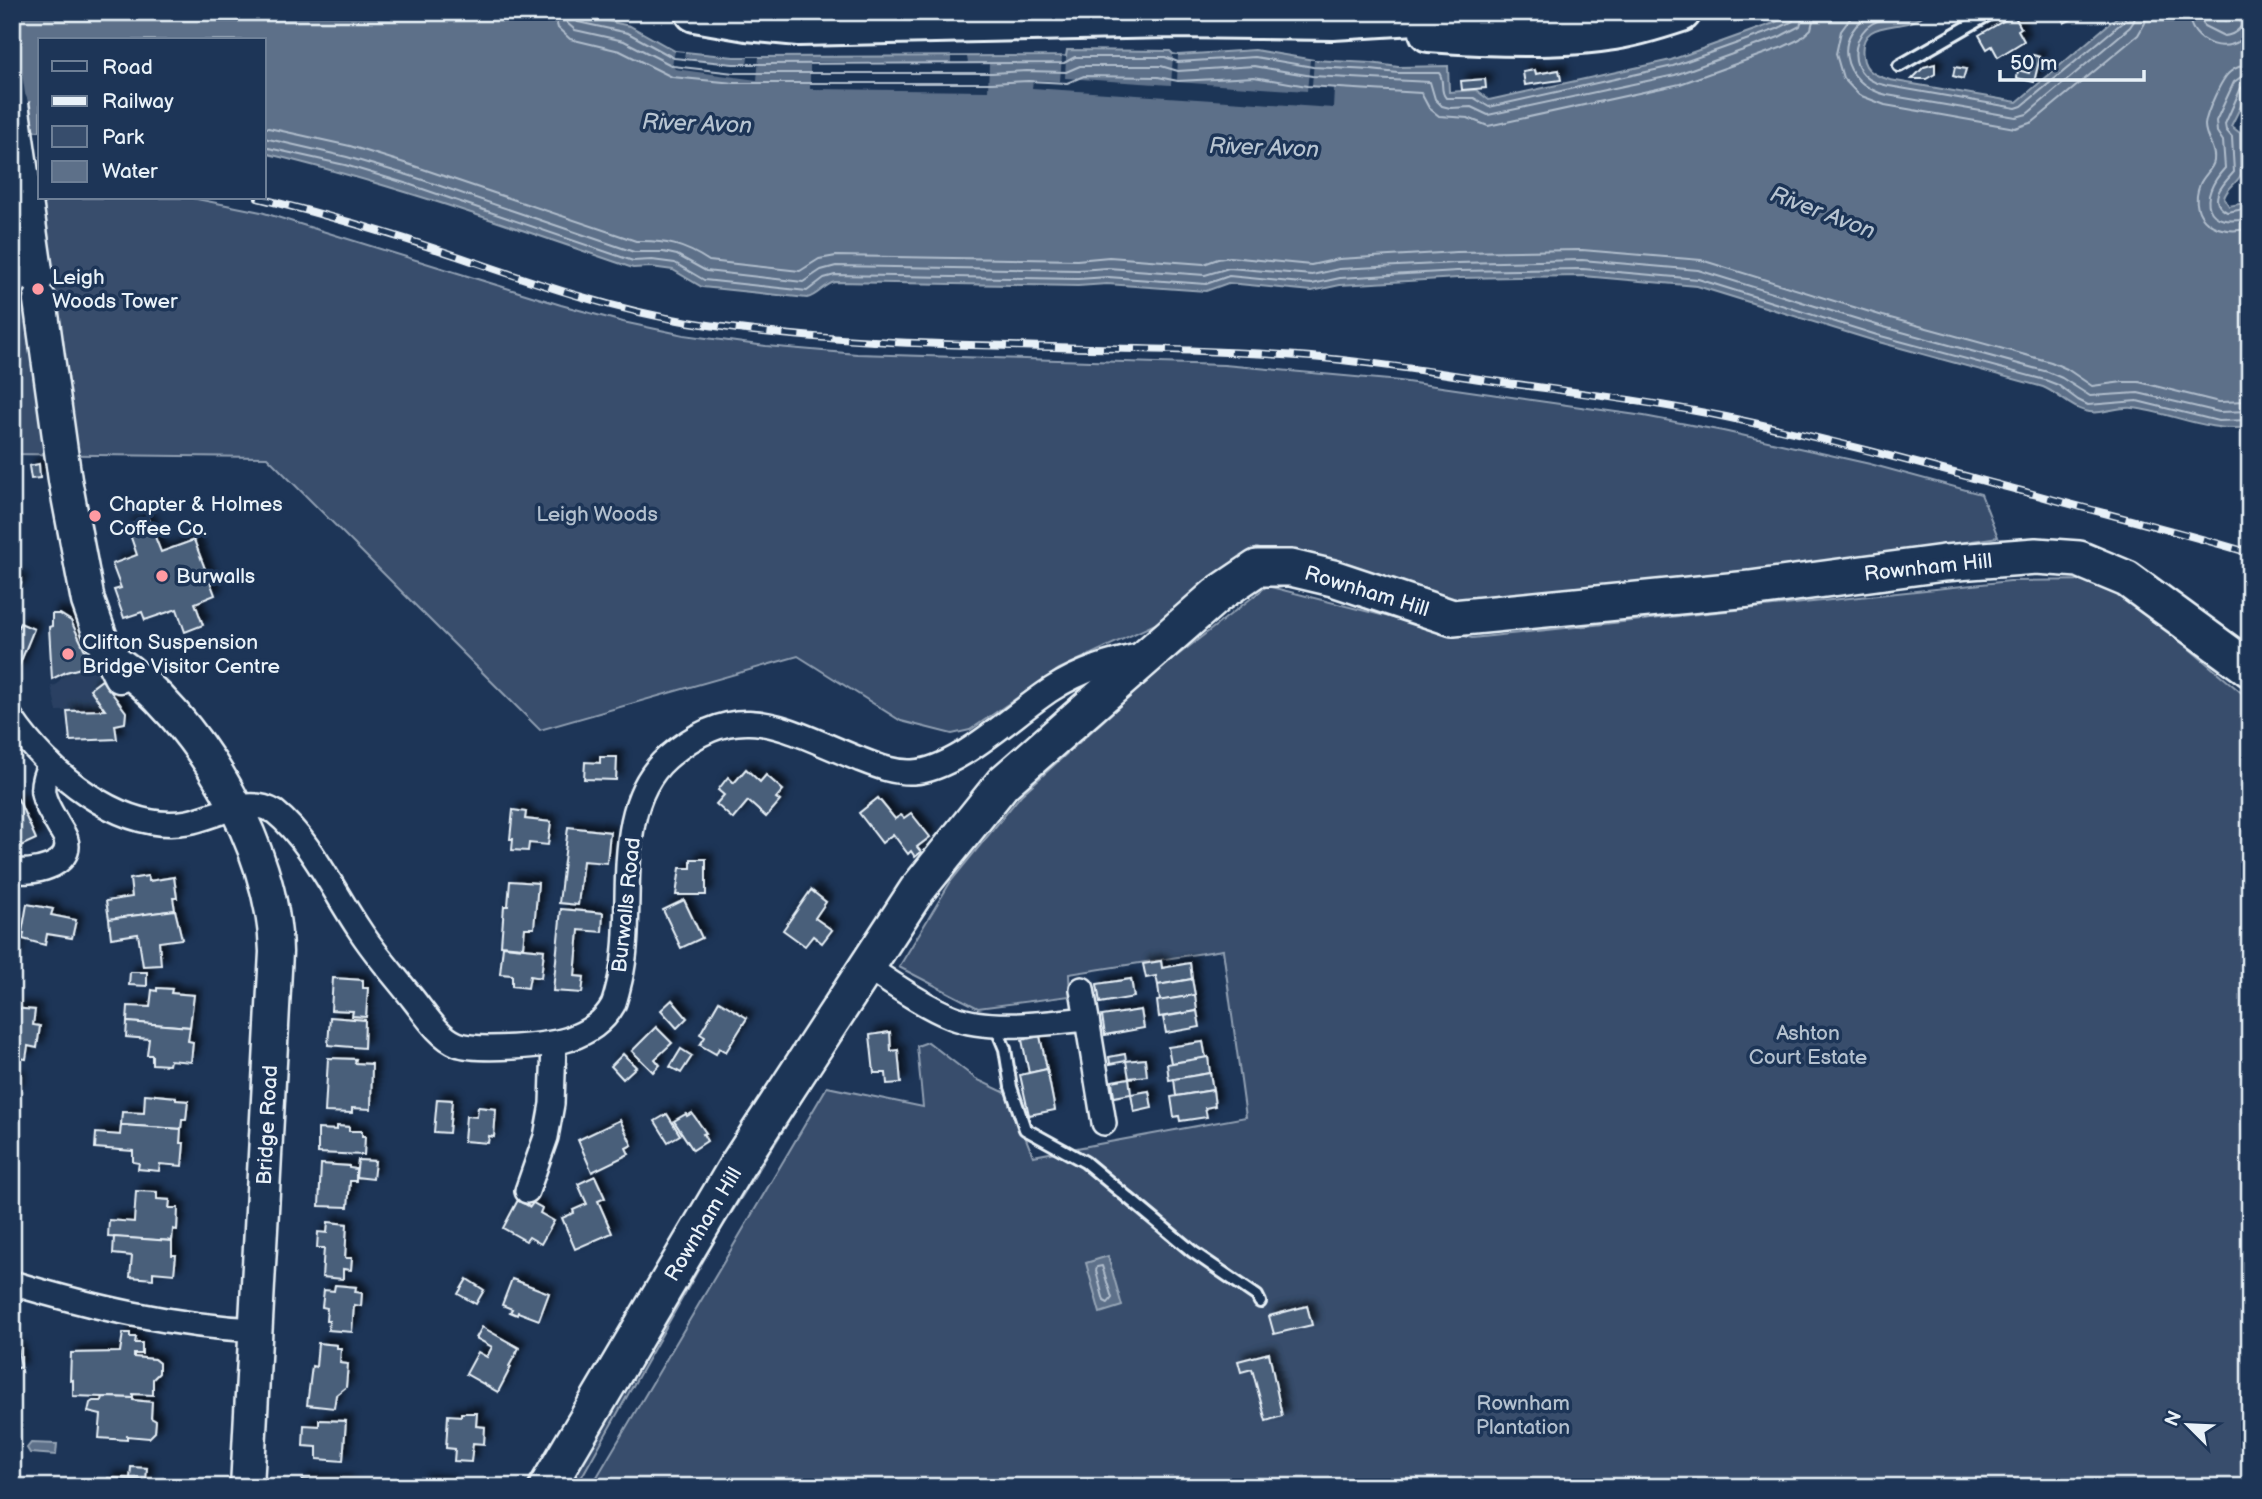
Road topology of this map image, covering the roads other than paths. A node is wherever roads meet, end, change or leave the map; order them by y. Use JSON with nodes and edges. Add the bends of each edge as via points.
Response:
{"nodes":[{"id":1,"x":695,"y":12,"type":"edge"},
{"id":2,"x":1464,"y":12,"type":"edge"},
{"id":3,"x":1681,"y":12,"type":"edge"},
{"id":4,"x":1993,"y":12,"type":"edge"},
{"id":5,"x":1333,"y":20,"type":"junction"},
{"id":6,"x":1899,"y":66,"type":"dead end"},
{"id":7,"x":12,"y":104,"type":"edge"},
{"id":8,"x":1150,"y":653,"type":"junction"},
{"id":9,"x":2250,"y":668,"type":"edge"},
{"id":10,"x":12,"y":719,"type":"edge"},
{"id":11,"x":50,"y":764,"type":"junction"},
{"id":12,"x":236,"y":807,"type":"junction"},
{"id":13,"x":12,"y":870,"type":"edge"},
{"id":14,"x":867,"y":967,"type":"junction"},
{"id":15,"x":1082,"y":989,"type":"dead end"},
{"id":16,"x":1087,"y":1019,"type":"junction"},
{"id":17,"x":995,"y":1025,"type":"junction"},
{"id":18,"x":554,"y":1044,"type":"junction"},
{"id":19,"x":1104,"y":1123,"type":"dead end"},
{"id":20,"x":527,"y":1191,"type":"dead end"},
{"id":21,"x":12,"y":1283,"type":"edge"},
{"id":22,"x":1260,"y":1302,"type":"dead end"},
{"id":23,"x":257,"y":1330,"type":"junction"},
{"id":24,"x":247,"y":1487,"type":"edge"},
{"id":25,"x":547,"y":1487,"type":"edge"}],
"edges":[{"from":1,"to":5,"type":"highway","via":[[799,26],[1171,18]]},
{"from":2,"to":5,"type":"highway"},
{"from":3,"to":5,"type":"highway","via":[[1608,31],[1566,35],[1458,34]]},
{"from":4,"to":6,"type":"lane"},
{"from":7,"to":12,"type":"main road","name":"Bridge Road","bridge":true,"via":[[65,481],[88,601],[106,648],[195,739]]},
{"from":8,"to":9,"type":"main road","name":"Rownham Hill","via":[[1217,595],[1257,568],[1291,568],[1333,578],[1453,618],[2036,556],[2080,559],[2127,579]]},
{"from":8,"to":14,"type":"main road","name":"Rownham Hill","via":[[1003,783],[917,890]]},
{"from":8,"to":18,"type":"street","name":"Burwalls Road","via":[[1101,664],[1054,687],[949,763],[915,773],[889,770],[759,722],[727,723],[696,736],[665,759],[645,783],[637,806],[626,876],[625,960],[613,1004],[591,1030]]},
{"from":10,"to":11,"type":"street","name":"Burwalls Road"},
{"from":11,"to":12,"type":"street","name":"Burwalls Road","via":[[94,798],[150,822],[182,823]]},
{"from":11,"to":13,"type":"street","via":[[42,792],[66,839],[65,853],[37,871]]},
{"from":12,"to":18,"type":"street","name":"Burwalls Road","via":[[269,808],[282,818],[361,933],[435,1027],[454,1043]]},
{"from":12,"to":23,"type":"main road","name":"Bridge Road","via":[[266,881],[276,932]]},
{"from":14,"to":17,"type":"street","via":[[953,1018]]},
{"from":14,"to":25,"type":"main road","name":"Rownham Hill","via":[[736,1167]]},
{"from":15,"to":16,"type":"street"},
{"from":16,"to":17,"type":"street"},
{"from":16,"to":19,"type":"street"},
{"from":17,"to":22,"type":"lane","via":[[1025,1129],[1105,1176]]},
{"from":18,"to":20,"type":"street","via":[[546,1137]]},
{"from":21,"to":23,"type":"street","via":[[154,1319]]},
{"from":23,"to":24,"type":"main road","name":"Bridge Road"}]}
